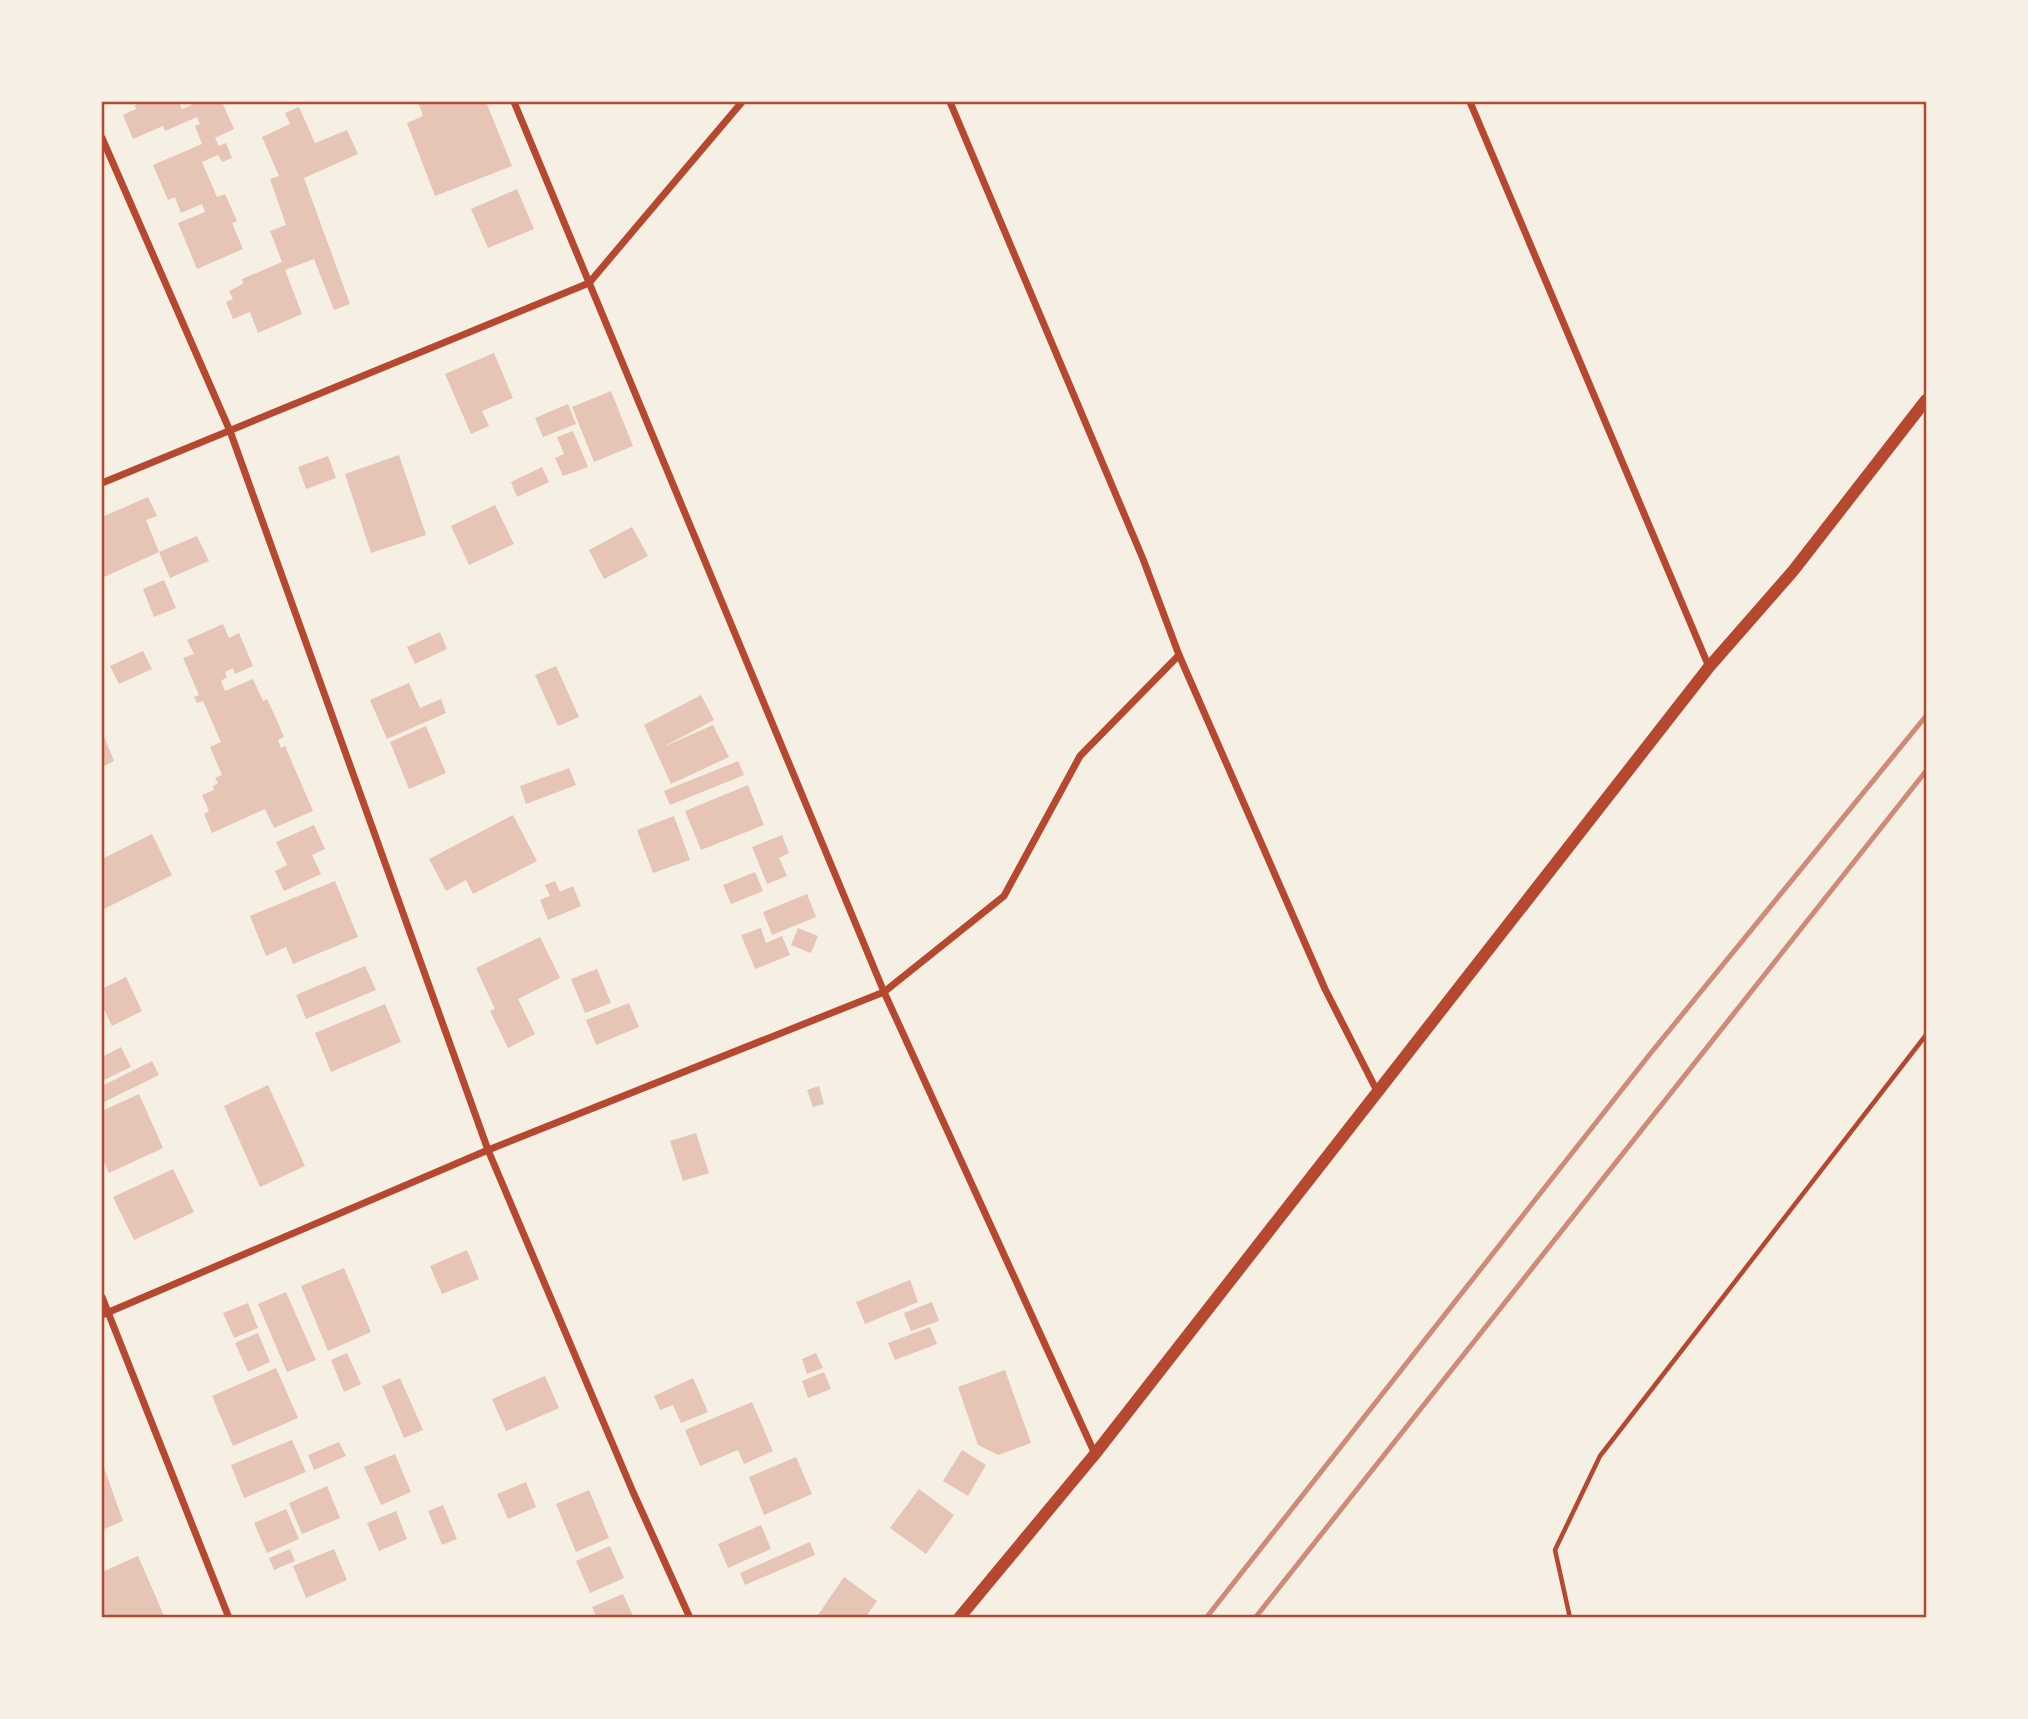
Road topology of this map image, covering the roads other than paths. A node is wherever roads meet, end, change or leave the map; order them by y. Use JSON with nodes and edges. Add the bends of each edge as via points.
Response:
{"nodes":[{"id":1,"x":514,"y":102,"type":"edge"},
{"id":2,"x":742,"y":102,"type":"edge"},
{"id":3,"x":950,"y":102,"type":"edge"},
{"id":4,"x":1470,"y":102,"type":"edge"},
{"id":5,"x":102,"y":138,"type":"edge"},
{"id":6,"x":589,"y":283,"type":"junction"},
{"id":7,"x":1927,"y":400,"type":"edge"},
{"id":8,"x":230,"y":431,"type":"junction"},
{"id":9,"x":102,"y":483,"type":"edge"},
{"id":10,"x":1179,"y":655,"type":"junction"},
{"id":11,"x":1709,"y":667,"type":"junction"},
{"id":12,"x":884,"y":992,"type":"junction"},
{"id":13,"x":1377,"y":1091,"type":"junction"},
{"id":14,"x":488,"y":1150,"type":"junction"},
{"id":15,"x":102,"y":1297,"type":"edge"},
{"id":16,"x":105,"y":1313,"type":"edge"},
{"id":17,"x":1095,"y":1454,"type":"junction"},
{"id":18,"x":229,"y":1618,"type":"edge"},
{"id":19,"x":690,"y":1618,"type":"edge"},
{"id":20,"x":959,"y":1618,"type":"edge"}],
"edges":[{"from":1,"to":6,"type":"street"},
{"from":2,"to":6,"type":"street"},
{"from":3,"to":10,"type":"street","via":[[1143,558]]},
{"from":4,"to":11,"type":"street"},
{"from":5,"to":8,"type":"street"},
{"from":6,"to":8,"type":"street"},
{"from":6,"to":12,"type":"street"},
{"from":7,"to":11,"type":"street","via":[[1793,571]]},
{"from":8,"to":9,"type":"street"},
{"from":8,"to":14,"type":"street"},
{"from":10,"to":12,"type":"street","via":[[1080,756],[1004,896]]},
{"from":10,"to":13,"type":"street","via":[[1325,989]]},
{"from":11,"to":13,"type":"street"},
{"from":12,"to":14,"type":"street"},
{"from":12,"to":17,"type":"street"},
{"from":13,"to":17,"type":"street"},
{"from":14,"to":16,"type":"street"},
{"from":14,"to":19,"type":"street"},
{"from":15,"to":16,"type":"street"},
{"from":16,"to":18,"type":"street"},
{"from":17,"to":20,"type":"street"}]}
